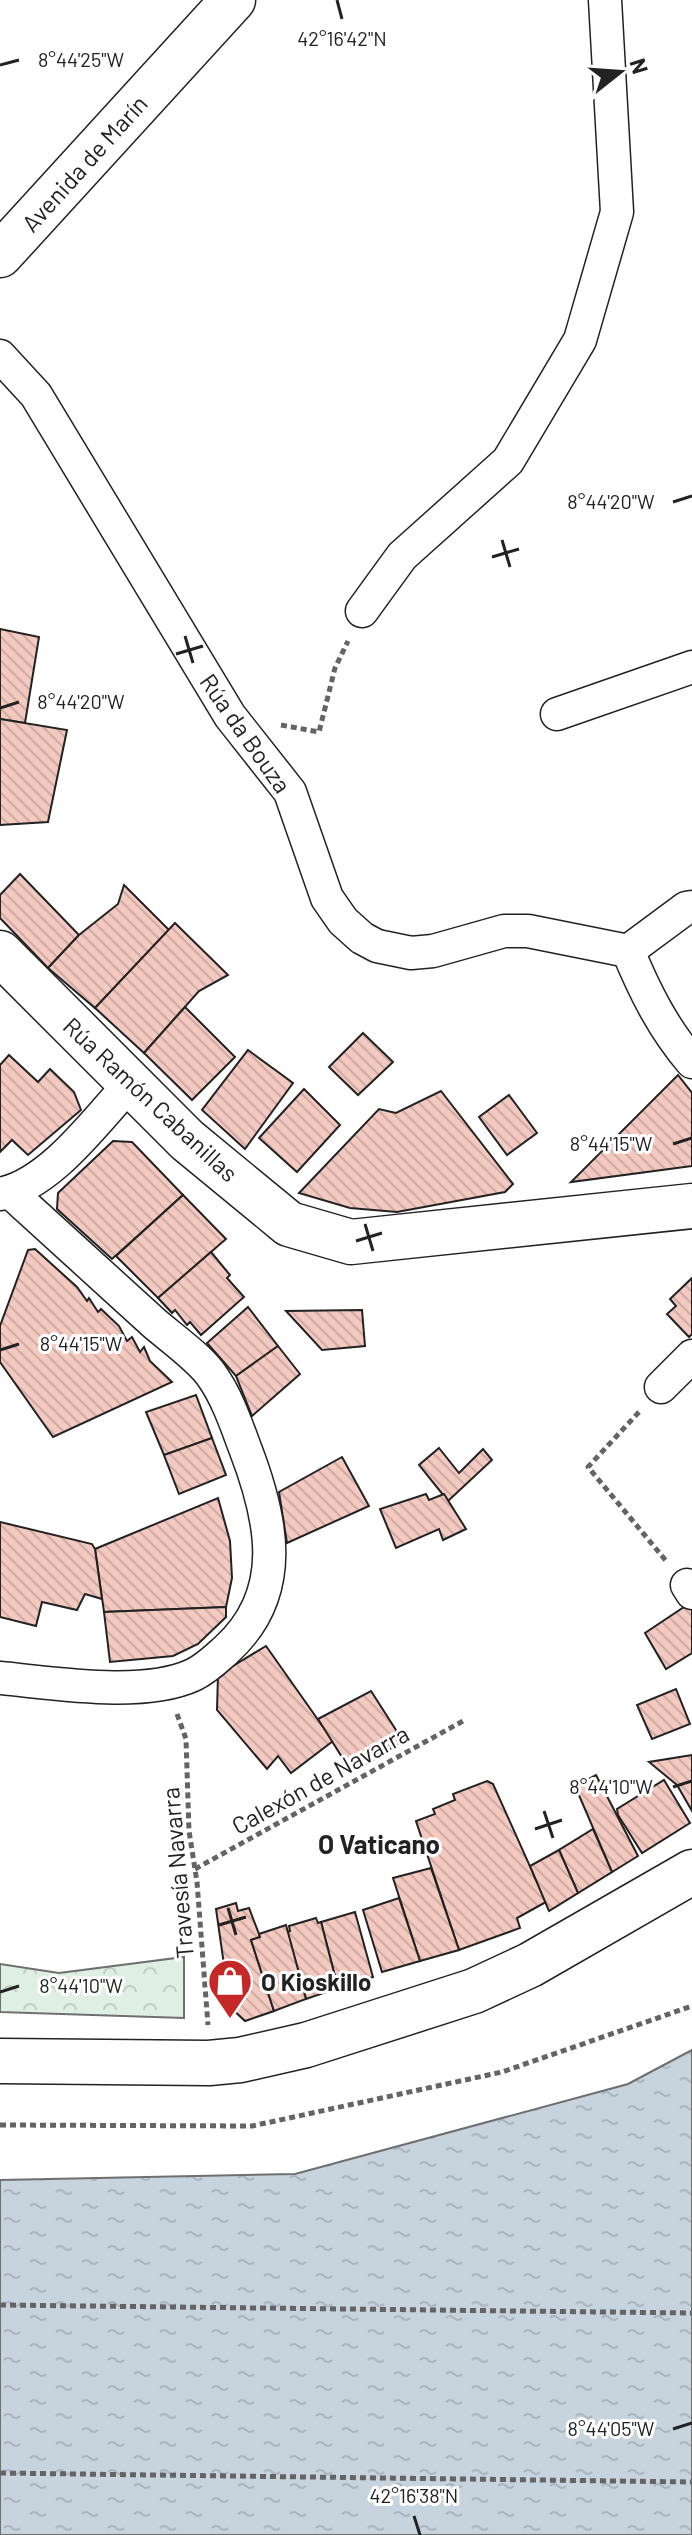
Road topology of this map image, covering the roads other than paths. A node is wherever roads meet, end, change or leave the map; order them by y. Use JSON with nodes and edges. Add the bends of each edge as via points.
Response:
{"nodes":[{"id":1,"x":233,"y":0,"type":"edge"},
{"id":2,"x":605,"y":0,"type":"edge"},
{"id":3,"x":0,"y":255,"type":"edge"},
{"id":4,"x":0,"y":356,"type":"edge"},
{"id":5,"x":362,"y":611,"type":"road end"},
{"id":6,"x":692,"y":667,"type":"edge"},
{"id":7,"x":557,"y":714,"type":"dead end"},
{"id":8,"x":692,"y":907,"type":"edge"},
{"id":9,"x":628,"y":951,"type":"junction"},
{"id":10,"x":0,"y":953,"type":"edge"},
{"id":11,"x":692,"y":1062,"type":"edge"},
{"id":12,"x":130,"y":1084,"type":"junction"},
{"id":13,"x":5,"y":1193,"type":"edge"},
{"id":14,"x":692,"y":1206,"type":"edge"},
{"id":15,"x":692,"y":1356,"type":"edge"},
{"id":16,"x":661,"y":1387,"type":"road end"},
{"id":17,"x":0,"y":1678,"type":"edge"},
{"id":18,"x":692,"y":1872,"type":"edge"},
{"id":19,"x":0,"y":2061,"type":"edge"}],
"edges":[{"from":1,"to":3,"type":"main road","name":"Avenida de Marín"},
{"from":2,"to":5,"type":"street","via":[[617,212],[580,340],[508,461],[402,556]]},
{"from":4,"to":9,"type":"street","name":"Rúa da Bouza","via":[[36,395],[230,716],[290,792],[327,898],[343,921],[377,946],[411,953],[504,931]]},
{"from":6,"to":7,"type":"street"},
{"from":8,"to":9,"type":"street"},
{"from":9,"to":11,"type":"street","via":[[660,1021]]},
{"from":10,"to":12,"type":"main road","name":"Rúa Ramón Cabanillas"},
{"from":12,"to":13,"type":"street","via":[[51,1169]]},
{"from":12,"to":14,"type":"main road","name":"Rúa Ramón Cabanillas","via":[[187,1140],[289,1224],[351,1242]]},
{"from":13,"to":17,"type":"street","via":[[212,1375],[259,1483],[269,1525],[269,1571],[259,1608],[238,1639],[191,1676],[97,1688]]},
{"from":15,"to":16,"type":"street"},
{"from":18,"to":19,"type":"main road","via":[[530,1965],[474,1991],[306,2045],[209,2063]]}]}
